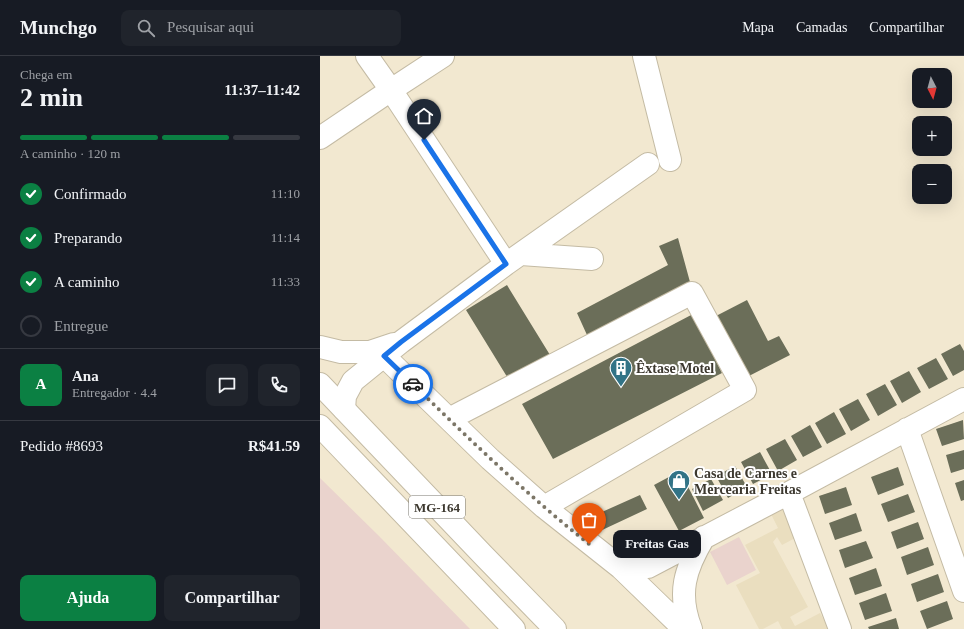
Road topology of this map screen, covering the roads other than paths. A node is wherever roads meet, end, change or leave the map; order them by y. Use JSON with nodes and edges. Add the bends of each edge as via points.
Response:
{"nodes":[{"id":1,"x":367,"y":56,"type":"edge"},
{"id":2,"x":443,"y":56,"type":"edge"},
{"id":3,"x":644,"y":56,"type":"edge"},
{"id":4,"x":392,"y":90,"type":"junction"},
{"id":5,"x":320,"y":138,"type":"edge"},
{"id":6,"x":670,"y":160,"type":"dead end"},
{"id":7,"x":648,"y":164,"type":"dead end"},
{"id":8,"x":513,"y":259,"type":"junction"},
{"id":9,"x":592,"y":259,"type":"dead end"},
{"id":10,"x":401,"y":342,"type":"junction"},
{"id":11,"x":320,"y":348,"type":"edge"},
{"id":12,"x":384,"y":356,"type":"junction"},
{"id":13,"x":320,"y":384,"type":"edge"},
{"id":14,"x":964,"y":399,"type":"edge"},
{"id":15,"x":344,"y":409,"type":"junction"},
{"id":16,"x":449,"y":419,"type":"junction"},
{"id":17,"x":320,"y":426,"type":"edge"},
{"id":18,"x":907,"y":429,"type":"junction"},
{"id":19,"x":789,"y":493,"type":"junction"},
{"id":20,"x":544,"y":507,"type":"junction"},
{"id":21,"x":704,"y":537,"type":"junction"},
{"id":22,"x":621,"y":568,"type":"junction"},
{"id":23,"x":964,"y":591,"type":"edge"},
{"id":24,"x":514,"y":629,"type":"edge"},
{"id":25,"x":555,"y":629,"type":"edge"},
{"id":26,"x":684,"y":629,"type":"edge"},
{"id":27,"x":691,"y":629,"type":"edge"},
{"id":28,"x":840,"y":629,"type":"edge"}],
"edges":[{"from":1,"to":4,"type":"street"},
{"from":2,"to":4,"type":"street"},
{"from":3,"to":6,"type":"street"},
{"from":4,"to":5,"type":"street"},
{"from":4,"to":8,"type":"street"},
{"from":7,"to":8,"type":"street"},
{"from":8,"to":9,"type":"street"},
{"from":8,"to":10,"type":"street"},
{"from":10,"to":11,"type":"street","via":[[370,352],[341,352]]},
{"from":10,"to":12,"type":"street"},
{"from":12,"to":15,"type":"street","via":[[353,381],[345,396]]},
{"from":12,"to":16,"type":"street"},
{"from":13,"to":15,"type":"street","number":"MG-164"},
{"from":14,"to":18,"type":"street"},
{"from":15,"to":25,"type":"street","number":"MG-164"},
{"from":16,"to":20,"type":"street"},
{"from":16,"to":20,"type":"street","via":[[692,293],[745,390]]},
{"from":17,"to":24,"type":"street"},
{"from":18,"to":19,"type":"street"},
{"from":18,"to":23,"type":"street"},
{"from":19,"to":21,"type":"street"},
{"from":19,"to":28,"type":"street"},
{"from":20,"to":22,"type":"street"},
{"from":21,"to":22,"type":"street","via":[[648,567]]},
{"from":21,"to":27,"type":"street","via":[[687,571],[684,589]]},
{"from":22,"to":26,"type":"street"}]}
